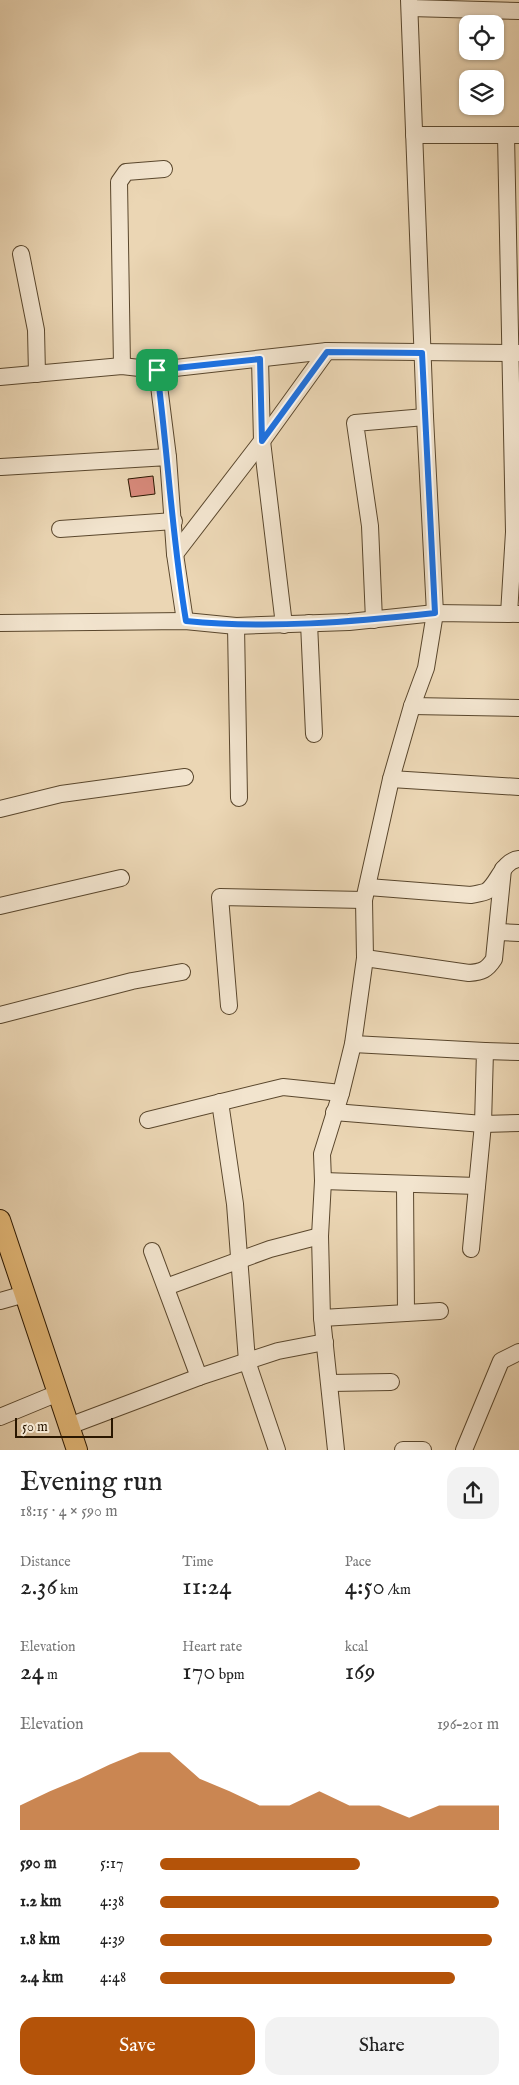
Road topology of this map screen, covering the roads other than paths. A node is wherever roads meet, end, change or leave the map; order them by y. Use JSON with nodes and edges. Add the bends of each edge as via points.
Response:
{"nodes":[{"id":1,"x":409,"y":4,"type":"edge"},
{"id":2,"x":519,"y":10,"type":"edge"},
{"id":3,"x":414,"y":135,"type":"junction"},
{"id":4,"x":513,"y":135,"type":"edge"},
{"id":5,"x":164,"y":169,"type":"dead end"},
{"id":6,"x":21,"y":254,"type":"dead end"},
{"id":7,"x":514,"y":270,"type":"edge"},
{"id":8,"x":327,"y":352,"type":"junction"},
{"id":9,"x":422,"y":353,"type":"junction"},
{"id":10,"x":515,"y":353,"type":"edge"},
{"id":11,"x":260,"y":359,"type":"junction"},
{"id":12,"x":122,"y":366,"type":"junction"},
{"id":13,"x":157,"y":370,"type":"junction"},
{"id":14,"x":37,"y":374,"type":"junction"},
{"id":15,"x":0,"y":377,"type":"edge"},
{"id":16,"x":516,"y":403,"type":"edge"},
{"id":17,"x":425,"y":417,"type":"junction"},
{"id":18,"x":262,"y":441,"type":"junction"},
{"id":19,"x":168,"y":457,"type":"junction"},
{"id":20,"x":1,"y":466,"type":"dead end"},
{"id":21,"x":174,"y":521,"type":"junction"},
{"id":22,"x":60,"y":529,"type":"dead end"},
{"id":23,"x":517,"y":532,"type":"edge"},
{"id":24,"x":175,"y":554,"type":"junction"},
{"id":25,"x":435,"y":613,"type":"junction"},
{"id":26,"x":514,"y":614,"type":"edge"},
{"id":27,"x":374,"y":620,"type":"junction"},
{"id":28,"x":186,"y":621,"type":"junction"},
{"id":29,"x":0,"y":623,"type":"edge"},
{"id":30,"x":309,"y":623,"type":"junction"},
{"id":31,"x":284,"y":625,"type":"junction"},
{"id":32,"x":236,"y":626,"type":"junction"},
{"id":33,"x":412,"y":706,"type":"junction"},
{"id":34,"x":519,"y":708,"type":"edge"},
{"id":35,"x":314,"y":734,"type":"dead end"},
{"id":36,"x":186,"y":777,"type":"dead end"},
{"id":37,"x":391,"y":780,"type":"junction"},
{"id":38,"x":519,"y":787,"type":"edge"},
{"id":39,"x":239,"y":798,"type":"dead end"},
{"id":40,"x":0,"y":809,"type":"edge"},
{"id":41,"x":519,"y":859,"type":"edge"},
{"id":42,"x":503,"y":869,"type":"junction"},
{"id":43,"x":121,"y":878,"type":"dead end"},
{"id":44,"x":366,"y":893,"type":"junction"},
{"id":45,"x":0,"y":906,"type":"edge"},
{"id":46,"x":497,"y":932,"type":"junction"},
{"id":47,"x":519,"y":933,"type":"edge"},
{"id":48,"x":365,"y":958,"type":"junction"},
{"id":49,"x":182,"y":972,"type":"dead end"},
{"id":50,"x":230,"y":1006,"type":"dead end"},
{"id":51,"x":0,"y":1015,"type":"edge"},
{"id":52,"x":353,"y":1044,"type":"junction"},
{"id":53,"x":484,"y":1051,"type":"junction"},
{"id":54,"x":519,"y":1052,"type":"edge"},
{"id":55,"x":341,"y":1093,"type":"junction"},
{"id":56,"x":220,"y":1102,"type":"junction"},
{"id":57,"x":334,"y":1112,"type":"junction"},
{"id":58,"x":148,"y":1120,"type":"dead end"},
{"id":59,"x":519,"y":1123,"type":"edge"},
{"id":60,"x":483,"y":1124,"type":"junction"},
{"id":61,"x":323,"y":1181,"type":"junction"},
{"id":62,"x":405,"y":1184,"type":"junction"},
{"id":63,"x":477,"y":1186,"type":"junction"},
{"id":64,"x":0,"y":1220,"type":"edge"},
{"id":65,"x":320,"y":1236,"type":"junction"},
{"id":66,"x":471,"y":1249,"type":"dead end"},
{"id":67,"x":152,"y":1251,"type":"dead end"},
{"id":68,"x":239,"y":1261,"type":"junction"},
{"id":69,"x":166,"y":1287,"type":"junction"},
{"id":70,"x":25,"y":1294,"type":"junction"},
{"id":71,"x":0,"y":1302,"type":"edge"},
{"id":72,"x":440,"y":1311,"type":"dead end"},
{"id":73,"x":406,"y":1313,"type":"junction"},
{"id":74,"x":322,"y":1318,"type":"junction"},
{"id":75,"x":325,"y":1342,"type":"junction"},
{"id":76,"x":519,"y":1352,"type":"edge"},
{"id":77,"x":247,"y":1361,"type":"junction"},
{"id":78,"x":199,"y":1376,"type":"junction"},
{"id":79,"x":391,"y":1382,"type":"dead end"},
{"id":80,"x":330,"y":1383,"type":"junction"},
{"id":81,"x":58,"y":1393,"type":"junction"},
{"id":82,"x":0,"y":1417,"type":"edge"},
{"id":83,"x":69,"y":1426,"type":"junction"},
{"id":84,"x":77,"y":1450,"type":"edge"},
{"id":85,"x":277,"y":1450,"type":"edge"},
{"id":86,"x":336,"y":1450,"type":"edge"},
{"id":87,"x":403,"y":1450,"type":"edge"},
{"id":88,"x":423,"y":1450,"type":"edge"},
{"id":89,"x":464,"y":1450,"type":"edge"}],
"edges":[{"from":1,"to":2,"type":"street"},
{"from":1,"to":3,"type":"street"},
{"from":3,"to":4,"type":"street"},
{"from":3,"to":9,"type":"street"},
{"from":4,"to":7,"type":"street"},
{"from":5,"to":12,"type":"street","via":[[132,170],[126,172],[119,182]]},
{"from":6,"to":14,"type":"street","via":[[36,330]]},
{"from":7,"to":10,"type":"street"},
{"from":8,"to":9,"type":"street"},
{"from":8,"to":11,"type":"street"},
{"from":8,"to":18,"type":"street"},
{"from":9,"to":10,"type":"street"},
{"from":9,"to":17,"type":"street"},
{"from":10,"to":16,"type":"street"},
{"from":11,"to":13,"type":"street"},
{"from":11,"to":18,"type":"street"},
{"from":12,"to":13,"type":"street"},
{"from":12,"to":14,"type":"street"},
{"from":13,"to":19,"type":"street"},
{"from":14,"to":15,"type":"street"},
{"from":16,"to":23,"type":"street"},
{"from":17,"to":25,"type":"street"},
{"from":17,"to":27,"type":"street","via":[[355,423],[370,526]]},
{"from":18,"to":24,"type":"street"},
{"from":18,"to":31,"type":"street"},
{"from":19,"to":20,"type":"street"},
{"from":19,"to":21,"type":"street"},
{"from":21,"to":22,"type":"street"},
{"from":21,"to":24,"type":"street"},
{"from":23,"to":26,"type":"street"},
{"from":24,"to":28,"type":"street"},
{"from":25,"to":26,"type":"street"},
{"from":25,"to":27,"type":"street"},
{"from":25,"to":33,"type":"street","via":[[426,668]]},
{"from":27,"to":30,"type":"street"},
{"from":28,"to":29,"type":"street"},
{"from":28,"to":32,"type":"street"},
{"from":30,"to":31,"type":"street"},
{"from":30,"to":35,"type":"street"},
{"from":31,"to":32,"type":"street"},
{"from":32,"to":39,"type":"street"},
{"from":33,"to":34,"type":"street"},
{"from":33,"to":37,"type":"street"},
{"from":36,"to":40,"type":"street","via":[[61,794]]},
{"from":37,"to":38,"type":"street"},
{"from":37,"to":44,"type":"street"},
{"from":41,"to":42,"type":"street"},
{"from":42,"to":44,"type":"street","via":[[486,891],[471,895]]},
{"from":42,"to":46,"type":"street"},
{"from":43,"to":45,"type":"street"},
{"from":44,"to":48,"type":"street"},
{"from":44,"to":50,"type":"street","via":[[220,897]]},
{"from":46,"to":47,"type":"street"},
{"from":46,"to":48,"type":"street","via":[[494,959],[482,972],[469,973]]},
{"from":48,"to":52,"type":"street"},
{"from":49,"to":51,"type":"street","via":[[132,981]]},
{"from":52,"to":53,"type":"street"},
{"from":52,"to":55,"type":"street"},
{"from":53,"to":54,"type":"street"},
{"from":53,"to":60,"type":"street"},
{"from":55,"to":56,"type":"street","via":[[283,1087]]},
{"from":55,"to":57,"type":"street"},
{"from":56,"to":58,"type":"street"},
{"from":56,"to":68,"type":"street","via":[[235,1204]]},
{"from":57,"to":60,"type":"street"},
{"from":57,"to":61,"type":"street","via":[[322,1154]]},
{"from":59,"to":60,"type":"street"},
{"from":60,"to":63,"type":"street"},
{"from":61,"to":62,"type":"street"},
{"from":61,"to":65,"type":"street"},
{"from":62,"to":63,"type":"street"},
{"from":62,"to":73,"type":"street"},
{"from":63,"to":66,"type":"street"},
{"from":64,"to":70,"type":"main road"},
{"from":65,"to":68,"type":"street"},
{"from":65,"to":74,"type":"street"},
{"from":67,"to":69,"type":"street"},
{"from":68,"to":69,"type":"street"},
{"from":68,"to":77,"type":"street"},
{"from":69,"to":78,"type":"street"},
{"from":70,"to":71,"type":"street"},
{"from":70,"to":81,"type":"main road"},
{"from":72,"to":73,"type":"street"},
{"from":73,"to":74,"type":"street"},
{"from":74,"to":75,"type":"street"},
{"from":75,"to":77,"type":"street","via":[[300,1345]]},
{"from":75,"to":80,"type":"street"},
{"from":76,"to":89,"type":"street","via":[[501,1361]]},
{"from":77,"to":78,"type":"street"},
{"from":77,"to":85,"type":"street"},
{"from":78,"to":83,"type":"street"},
{"from":79,"to":80,"type":"street"},
{"from":80,"to":86,"type":"street"},
{"from":81,"to":82,"type":"street"},
{"from":81,"to":83,"type":"main road"},
{"from":83,"to":84,"type":"main road"},
{"from":87,"to":88,"type":"street"}]}
